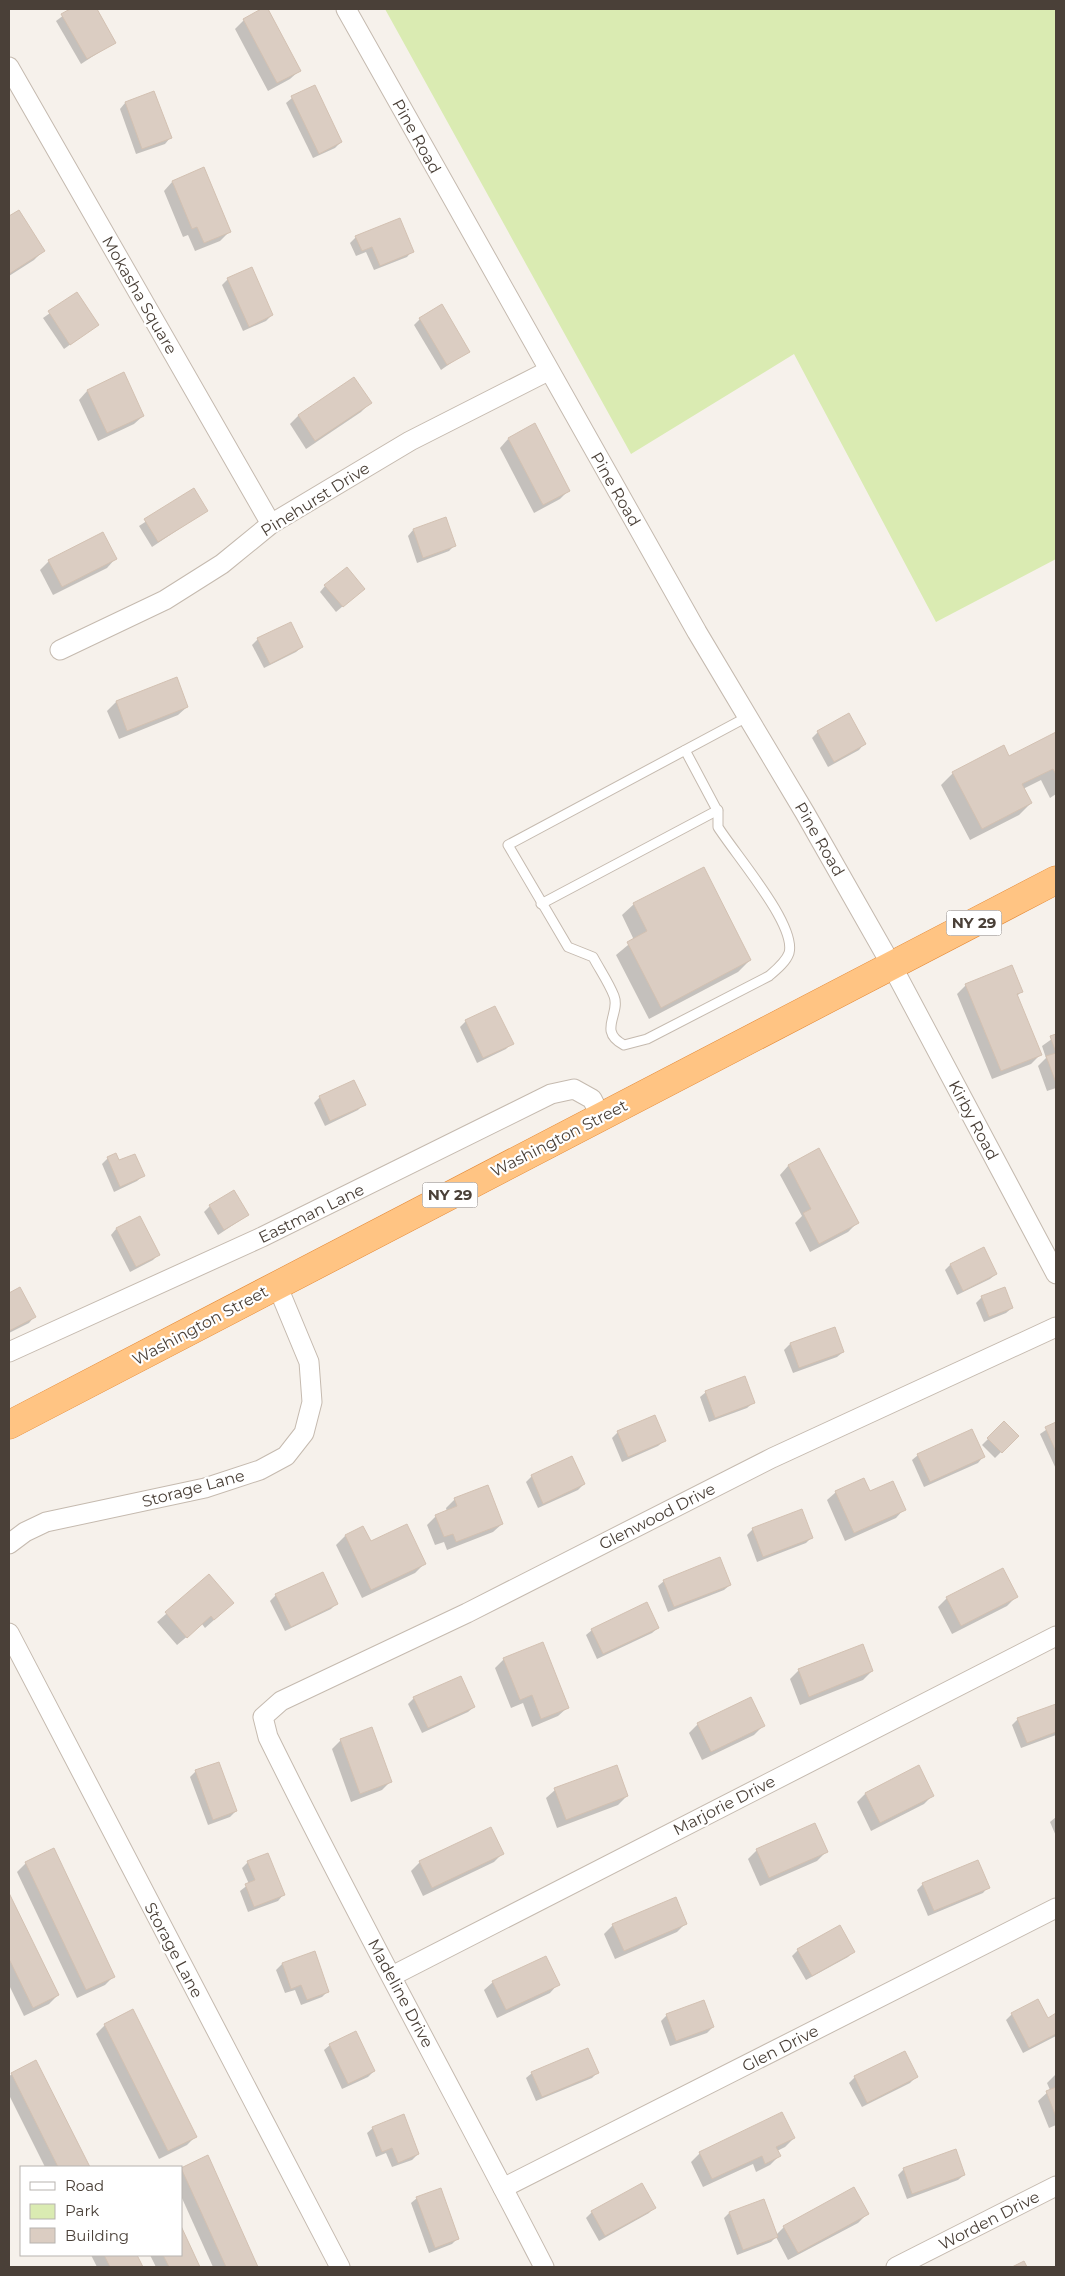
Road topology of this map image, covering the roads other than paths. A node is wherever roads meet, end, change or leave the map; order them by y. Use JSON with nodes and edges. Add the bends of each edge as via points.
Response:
{"nodes":[{"id":1,"x":346,"y":9,"type":"edge"},
{"id":2,"x":9,"y":67,"type":"edge"},
{"id":3,"x":548,"y":371,"type":"junction"},
{"id":4,"x":271,"y":524,"type":"junction"},
{"id":5,"x":60,"y":650,"type":"dead end"},
{"id":6,"x":747,"y":717,"type":"junction"},
{"id":7,"x":685,"y":750,"type":"junction"},
{"id":8,"x":718,"y":810,"type":"junction"},
{"id":9,"x":1056,"y":880,"type":"edge"},
{"id":10,"x":541,"y":904,"type":"junction"},
{"id":11,"x":892,"y":966,"type":"junction"},
{"id":12,"x":601,"y":1117,"type":"junction"},
{"id":13,"x":1056,"y":1274,"type":"edge"},
{"id":14,"x":277,"y":1285,"type":"junction"},
{"id":15,"x":1056,"y":1327,"type":"edge"},
{"id":16,"x":9,"y":1352,"type":"edge"},
{"id":17,"x":9,"y":1425,"type":"edge"},
{"id":18,"x":9,"y":1544,"type":"edge"},
{"id":19,"x":9,"y":1633,"type":"edge"},
{"id":20,"x":1056,"y":1636,"type":"edge"},
{"id":21,"x":263,"y":1717,"type":"joint"},
{"id":22,"x":1056,"y":1908,"type":"edge"},
{"id":23,"x":392,"y":1976,"type":"junction"},
{"id":24,"x":1056,"y":2186,"type":"edge"},
{"id":25,"x":503,"y":2188,"type":"junction"},
{"id":26,"x":340,"y":2267,"type":"edge"},
{"id":27,"x":544,"y":2267,"type":"edge"},
{"id":28,"x":896,"y":2267,"type":"edge"}],
"edges":[{"from":1,"to":3,"type":"street","name":"Pine Road"},
{"from":2,"to":4,"type":"street","name":"Mokasha Square"},
{"from":3,"to":4,"type":"street","name":"Pinehurst Drive","via":[[410,441]]},
{"from":3,"to":6,"type":"street","name":"Pine Road"},
{"from":4,"to":5,"type":"street","name":"Pinehurst Drive","via":[[222,564],[165,600]]},
{"from":6,"to":7,"type":"lane"},
{"from":6,"to":11,"type":"street","name":"Pine Road"},
{"from":7,"to":8,"type":"lane"},
{"from":7,"to":10,"type":"lane","via":[[508,845]]},
{"from":8,"to":10,"type":"lane"},
{"from":8,"to":10,"type":"lane","via":[[718,827],[782,920],[786,931],[789,953],[769,976],[647,1039],[624,1045],[613,1036],[610,1027],[616,998],[594,957],[568,947]]},
{"from":9,"to":11,"type":"highway","name":"Washington Street","number":"NY 29"},
{"from":11,"to":12,"type":"highway","name":"Washington Street","number":"NY 29"},
{"from":11,"to":13,"type":"street","name":"Kirby Road"},
{"from":12,"to":14,"type":"highway","name":"Washington Street","number":"NY 29"},
{"from":12,"to":16,"type":"street","name":"Eastman Lane","via":[[592,1099],[574,1089],[551,1094],[262,1237]]},
{"from":14,"to":17,"type":"highway","name":"Washington Street","number":"NY 29"},
{"from":14,"to":18,"type":"street","name":"Storage Lane","via":[[309,1362],[312,1402],[304,1433],[286,1456],[260,1470],[205,1488],[46,1522]]},
{"from":15,"to":21,"type":"street","name":"Glenwood Drive","via":[[772,1458],[467,1613],[281,1701]]},
{"from":19,"to":26,"type":"street","name":"Storage Lane"},
{"from":20,"to":23,"type":"street","name":"Marjorie Drive"},
{"from":21,"to":23,"type":"street","name":"Madeline Drive","via":[[268,1737],[327,1858]]},
{"from":22,"to":25,"type":"street","name":"Glen Drive"},
{"from":23,"to":25,"type":"street","name":"Madeline Drive"},
{"from":24,"to":28,"type":"street","name":"Worden Drive"},
{"from":25,"to":27,"type":"street","name":"Madeline Drive"}]}
